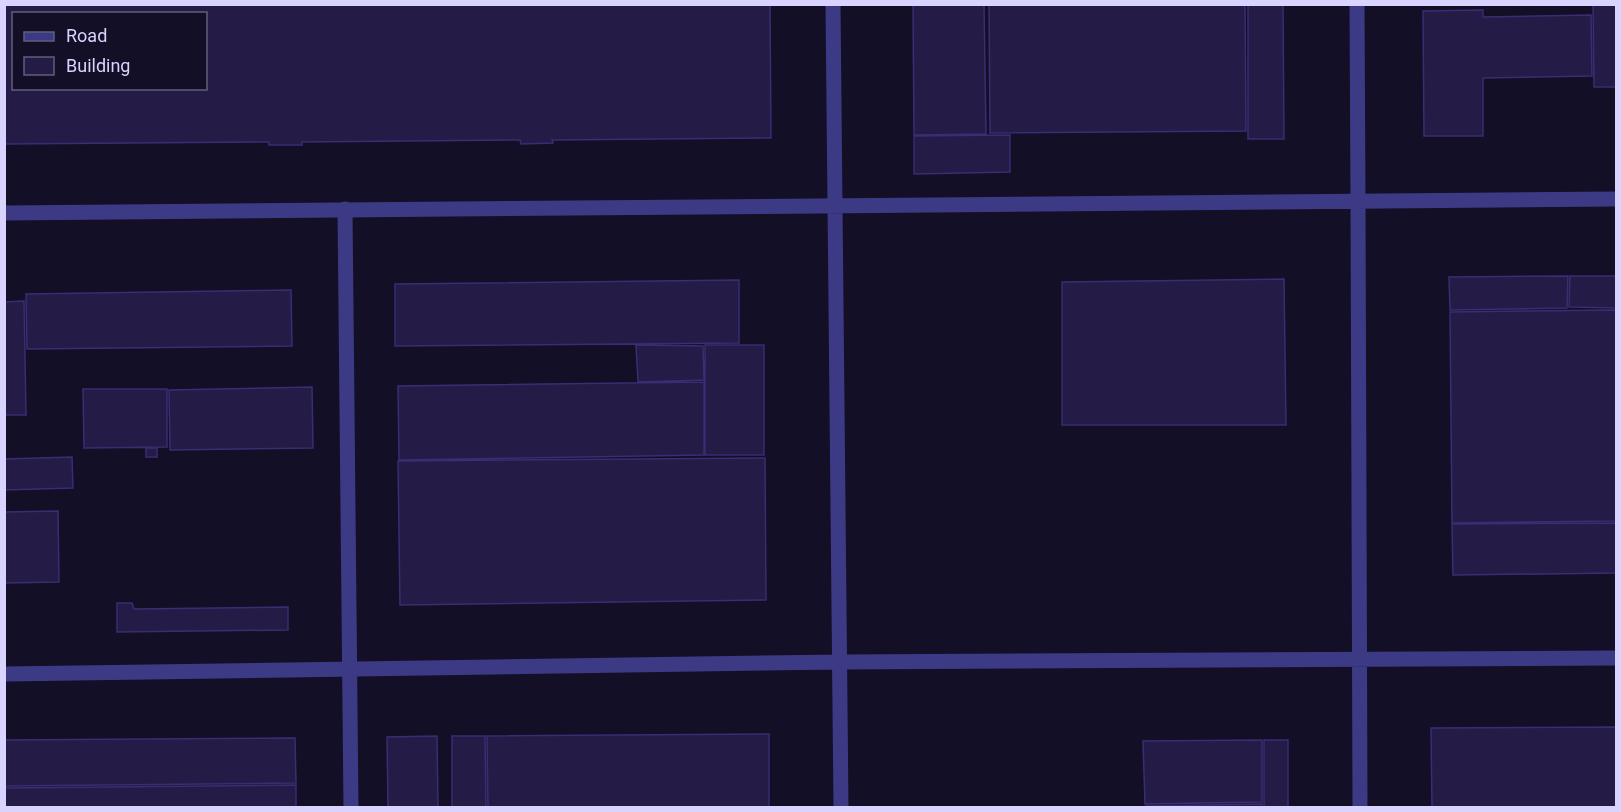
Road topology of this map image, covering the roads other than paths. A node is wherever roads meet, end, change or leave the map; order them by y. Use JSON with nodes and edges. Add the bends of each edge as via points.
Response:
{"nodes":[{"id":1,"x":832,"y":4,"type":"edge"},
{"id":2,"x":1356,"y":4,"type":"edge"},
{"id":3,"x":1617,"y":199,"type":"edge"},
{"id":4,"x":1358,"y":201,"type":"junction"},
{"id":5,"x":835,"y":204,"type":"junction"},
{"id":6,"x":345,"y":209,"type":"junction"},
{"id":7,"x":4,"y":213,"type":"edge"},
{"id":8,"x":1617,"y":658,"type":"edge"},
{"id":9,"x":1359,"y":661,"type":"junction"},
{"id":10,"x":840,"y":662,"type":"junction"},
{"id":11,"x":350,"y":669,"type":"junction"},
{"id":12,"x":4,"y":674,"type":"edge"},
{"id":13,"x":351,"y":807,"type":"edge"},
{"id":14,"x":841,"y":807,"type":"edge"},
{"id":15,"x":1360,"y":807,"type":"edge"}],
"edges":[{"from":1,"to":5,"type":"street"},
{"from":2,"to":4,"type":"street"},
{"from":3,"to":4,"type":"street"},
{"from":4,"to":5,"type":"street"},
{"from":4,"to":9,"type":"street"},
{"from":5,"to":6,"type":"street"},
{"from":5,"to":10,"type":"street"},
{"from":6,"to":7,"type":"street"},
{"from":6,"to":11,"type":"street"},
{"from":8,"to":9,"type":"street"},
{"from":9,"to":10,"type":"street"},
{"from":9,"to":15,"type":"street"},
{"from":10,"to":11,"type":"street"},
{"from":10,"to":14,"type":"street"},
{"from":11,"to":12,"type":"street"},
{"from":11,"to":13,"type":"street"}]}
